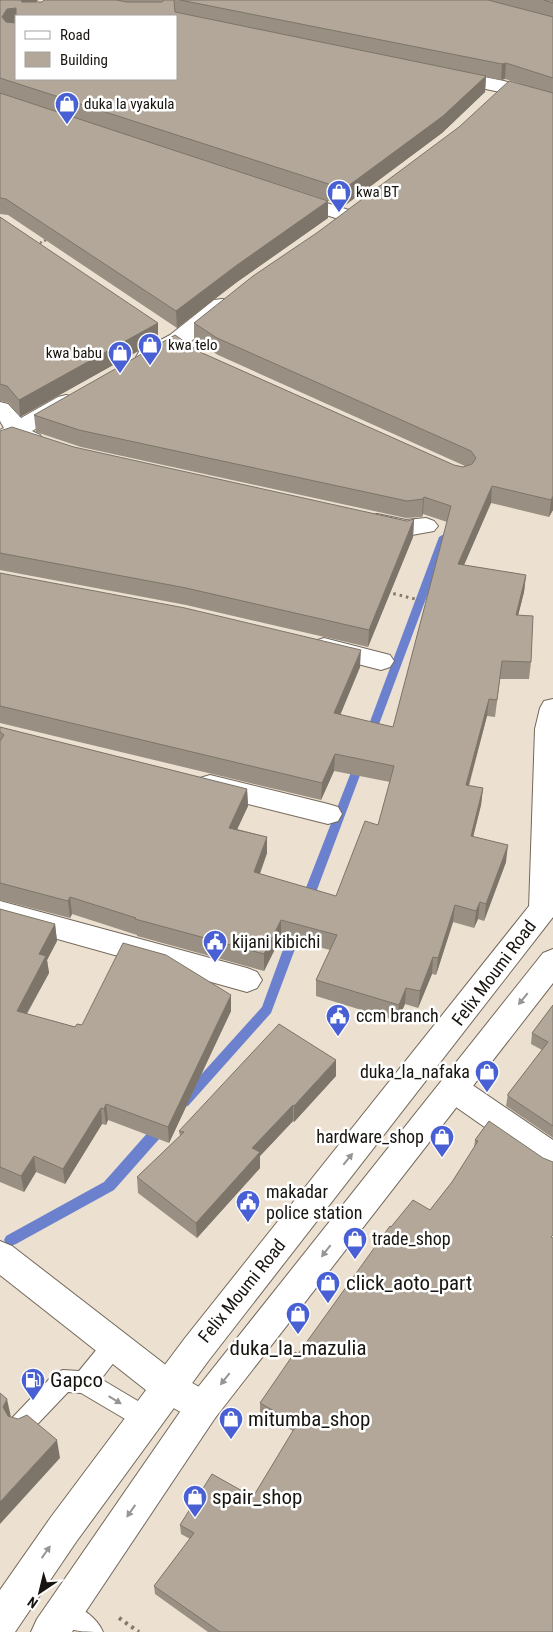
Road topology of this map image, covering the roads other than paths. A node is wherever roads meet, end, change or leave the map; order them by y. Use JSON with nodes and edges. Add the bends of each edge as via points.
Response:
{"nodes":[{"id":1,"x":428,"y":71,"type":"edge"},
{"id":2,"x":504,"y":87,"type":"junction"},
{"id":3,"x":553,"y":102,"type":"edge"},
{"id":4,"x":484,"y":106,"type":"edge"},
{"id":5,"x":276,"y":192,"type":"edge"},
{"id":6,"x":328,"y":229,"type":"edge"},
{"id":7,"x":237,"y":293,"type":"edge"},
{"id":8,"x":128,"y":367,"type":"edge"},
{"id":9,"x":86,"y":390,"type":"edge"},
{"id":10,"x":0,"y":409,"type":"edge"},
{"id":11,"x":8,"y":436,"type":"edge"},
{"id":12,"x":48,"y":446,"type":"edge"},
{"id":13,"x":358,"y":518,"type":"edge"},
{"id":14,"x":426,"y":526,"type":"dead end"},
{"id":15,"x":303,"y":642,"type":"edge"},
{"id":16,"x":381,"y":661,"type":"dead end"},
{"id":17,"x":553,"y":708,"type":"edge"},
{"id":18,"x":183,"y":779,"type":"edge"},
{"id":19,"x":328,"y":814,"type":"dead end"},
{"id":20,"x":550,"y":907,"type":"edge"},
{"id":21,"x":0,"y":912,"type":"edge"},
{"id":22,"x":553,"y":961,"type":"edge"},
{"id":23,"x":247,"y":980,"type":"dead end"},
{"id":24,"x":454,"y":1089,"type":"junction"},
{"id":25,"x":553,"y":1157,"type":"edge"},
{"id":26,"x":0,"y":1256,"type":"edge"},
{"id":27,"x":114,"y":1345,"type":"junction"},
{"id":28,"x":84,"y":1382,"type":"junction"},
{"id":29,"x":168,"y":1387,"type":"junction"},
{"id":30,"x":203,"y":1407,"type":"junction"},
{"id":31,"x":145,"y":1418,"type":"junction"},
{"id":32,"x":21,"y":1425,"type":"edge"},
{"id":33,"x":0,"y":1622,"type":"edge"},
{"id":34,"x":56,"y":1622,"type":"edge"},
{"id":35,"x":90,"y":1632,"type":"edge"}],
"edges":[{"from":1,"to":2,"type":"street"},
{"from":2,"to":3,"type":"street"},
{"from":2,"to":4,"type":"street"},
{"from":5,"to":6,"type":"street","via":[[353,210]]},
{"from":7,"to":8,"type":"street","via":[[178,340]]},
{"from":9,"to":11,"type":"street"},
{"from":10,"to":11,"type":"street","via":[[8,417]]},
{"from":11,"to":12,"type":"street"},
{"from":13,"to":14,"type":"street","via":[[406,528]]},
{"from":15,"to":16,"type":"street"},
{"from":17,"to":20,"type":"street","via":[[548,729]]},
{"from":18,"to":19,"type":"street"},
{"from":29,"to":20,"type":"street","name":"Felix Moumi Road","one_way":true},
{"from":21,"to":23,"type":"street"},
{"from":22,"to":24,"type":"street","one_way":true},
{"from":24,"to":25,"type":"street"},
{"from":24,"to":30,"type":"street","one_way":true},
{"from":26,"to":27,"type":"street"},
{"from":27,"to":28,"type":"lane"},
{"from":27,"to":29,"type":"street"},
{"from":28,"to":31,"type":"lane","one_way":true},
{"from":28,"to":32,"type":"lane","via":[[63,1381]]},
{"from":29,"to":30,"type":"street"},
{"from":29,"to":31,"type":"street","name":"Felix Moumi Road"},
{"from":30,"to":34,"type":"street","one_way":true},
{"from":33,"to":31,"type":"street","name":"Felix Moumi Road","one_way":true,"via":[[48,1550]]},
{"from":34,"to":35,"type":"lane"}]}
